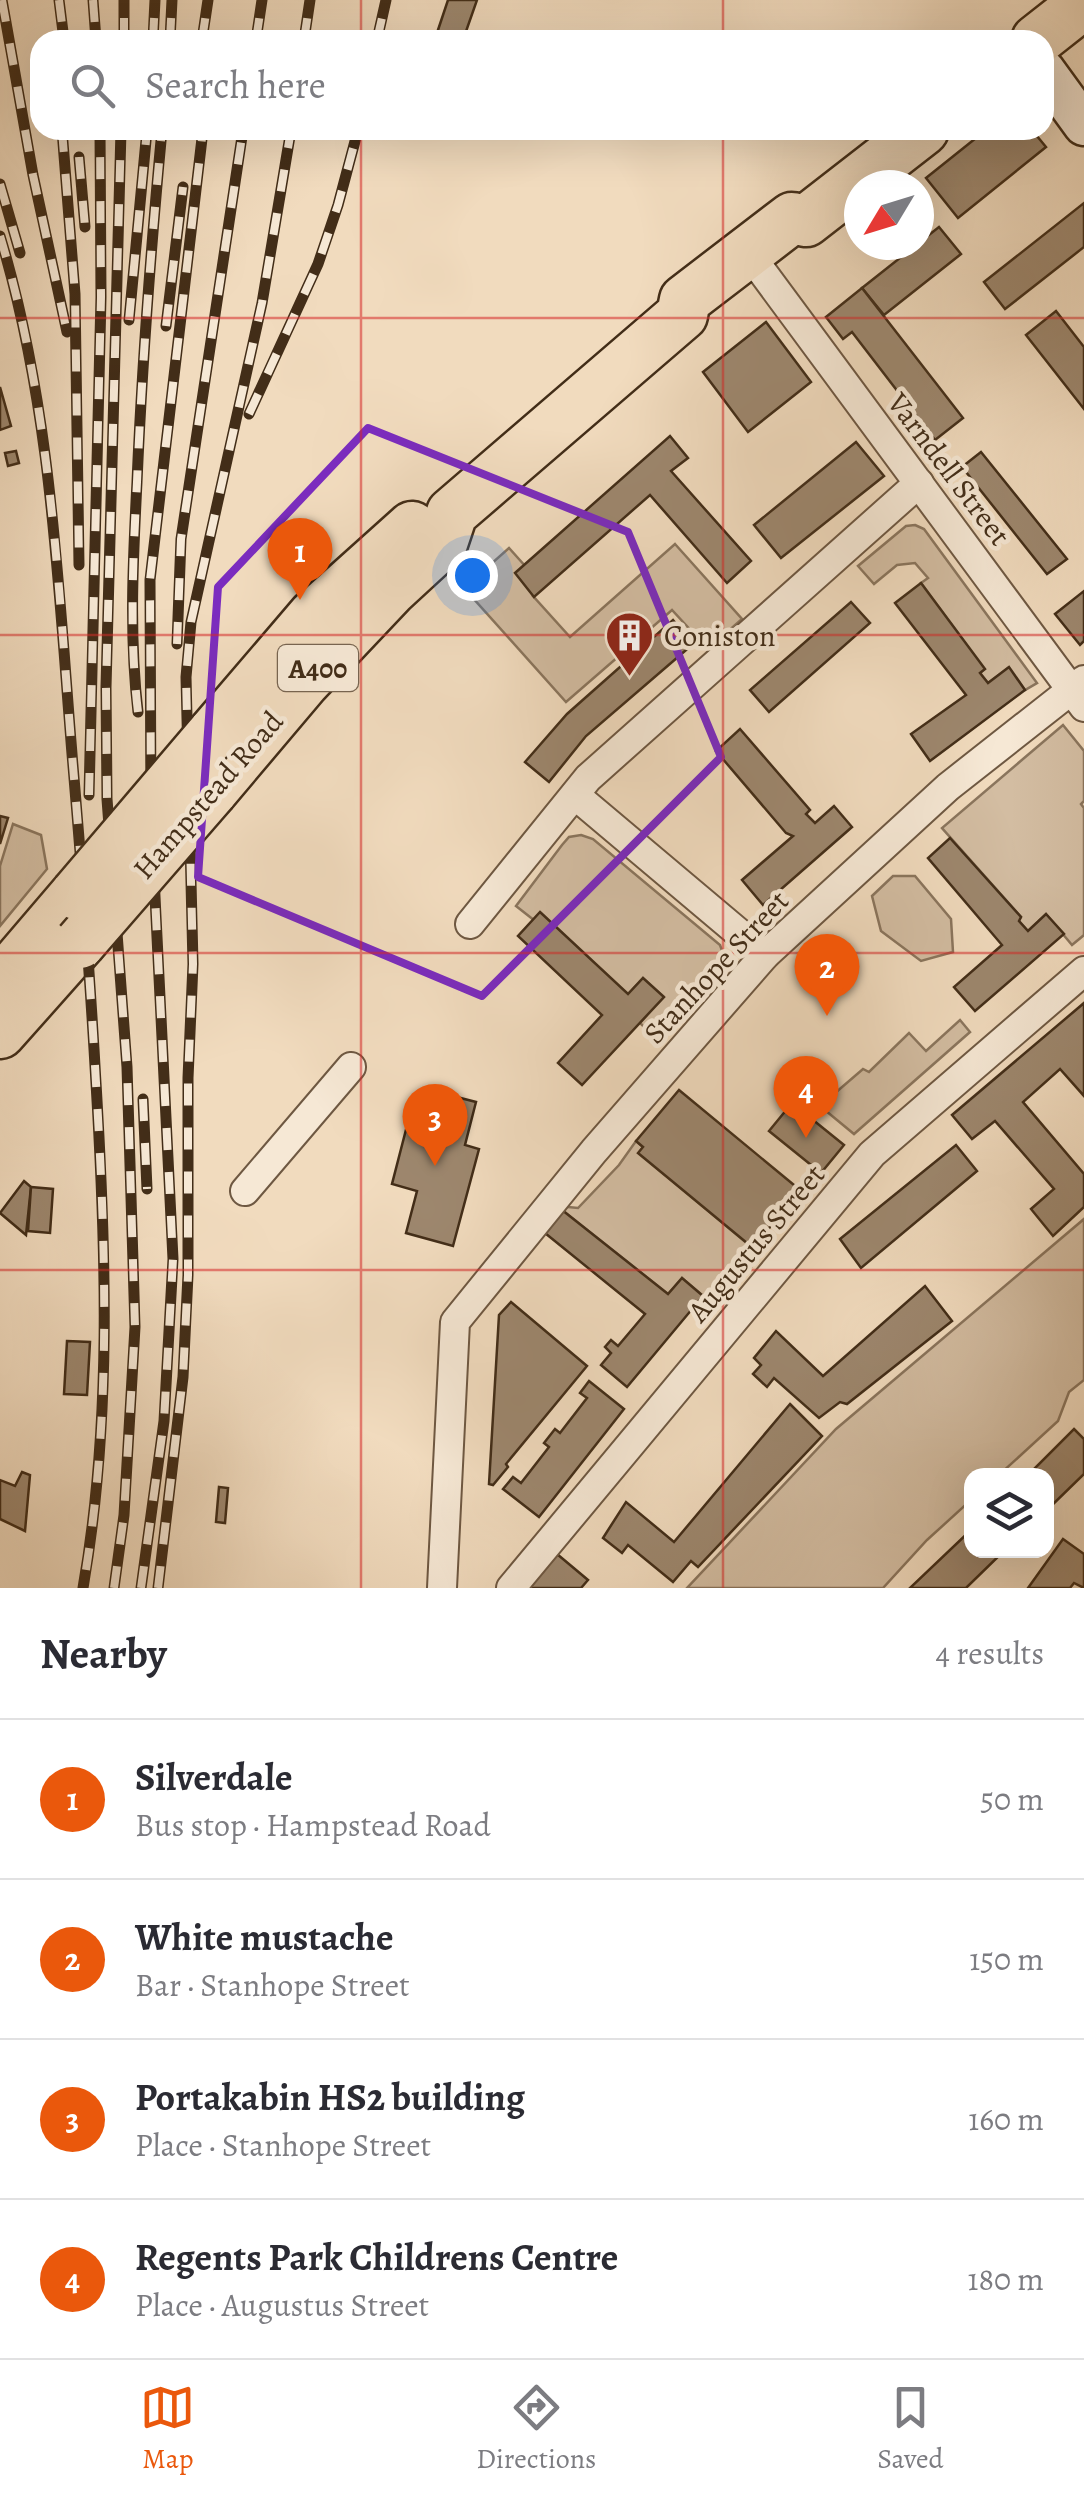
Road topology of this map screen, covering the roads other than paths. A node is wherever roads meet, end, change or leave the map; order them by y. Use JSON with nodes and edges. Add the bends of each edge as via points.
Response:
{"nodes":[{"id":1,"x":1084,"y":3,"type":"edge"},
{"id":2,"x":1050,"y":30,"type":"edge"},
{"id":3,"x":1054,"y":84,"type":"edge"},
{"id":4,"x":1084,"y":125,"type":"edge"},
{"id":5,"x":910,"y":140,"type":"edge"},
{"id":6,"x":806,"y":221,"type":"junction"},
{"id":7,"x":761,"y":270,"type":"junction"},
{"id":8,"x":682,"y":315,"type":"junction"},
{"id":9,"x":919,"y":483,"type":"junction"},
{"id":10,"x":452,"y":513,"type":"junction"},
{"id":11,"x":1080,"y":692,"type":"edge"},
{"id":12,"x":576,"y":795,"type":"junction"},
{"id":13,"x":470,"y":924,"type":"dead end"},
{"id":14,"x":765,"y":955,"type":"junction"},
{"id":15,"x":1084,"y":970,"type":"edge"},
{"id":16,"x":0,"y":983,"type":"edge"},
{"id":17,"x":0,"y":1033,"type":"edge"},
{"id":18,"x":351,"y":1067,"type":"dead end"},
{"id":19,"x":245,"y":1191,"type":"dead end"},
{"id":20,"x":442,"y":1588,"type":"edge"},
{"id":21,"x":511,"y":1588,"type":"edge"}],
"edges":[{"from":1,"to":2,"type":"highway"},
{"from":3,"to":4,"type":"street"},
{"from":5,"to":6,"type":"highway","name":"Hampstead Road","number":"A400"},
{"from":6,"to":7,"type":"highway","name":"Hampstead Road","number":"A400","via":[[806,235]]},
{"from":6,"to":8,"type":"highway","name":"Hampstead Road","number":"A400","via":[[788,221],[684,300]]},
{"from":7,"to":8,"type":"highway","name":"Hampstead Road","number":"A400","via":[[696,317]]},
{"from":7,"to":9,"type":"street","name":"Varndell Street"},
{"from":8,"to":10,"type":"highway","name":"Hampstead Road","number":"A400"},
{"from":9,"to":11,"type":"street","name":"Varndell Street"},
{"from":9,"to":12,"type":"street","via":[[621,746]]},
{"from":10,"to":16,"type":"highway","name":"Hampstead Road","number":"A400","bridge":true,"via":[[428,513],[314,615]]},
{"from":10,"to":17,"type":"highway","name":"Hampstead Road","number":"A400","bridge":true,"via":[[442,542],[304,682]]},
{"from":11,"to":14,"type":"street","name":"Stanhope Street","via":[[948,787]]},
{"from":12,"to":13,"type":"street"},
{"from":12,"to":14,"type":"street"},
{"from":14,"to":20,"type":"street","name":"Stanhope Street","via":[[455,1322]]},
{"from":15,"to":21,"type":"street","name":"Augustus Street","via":[[872,1154]]},
{"from":18,"to":19,"type":"street"}]}
